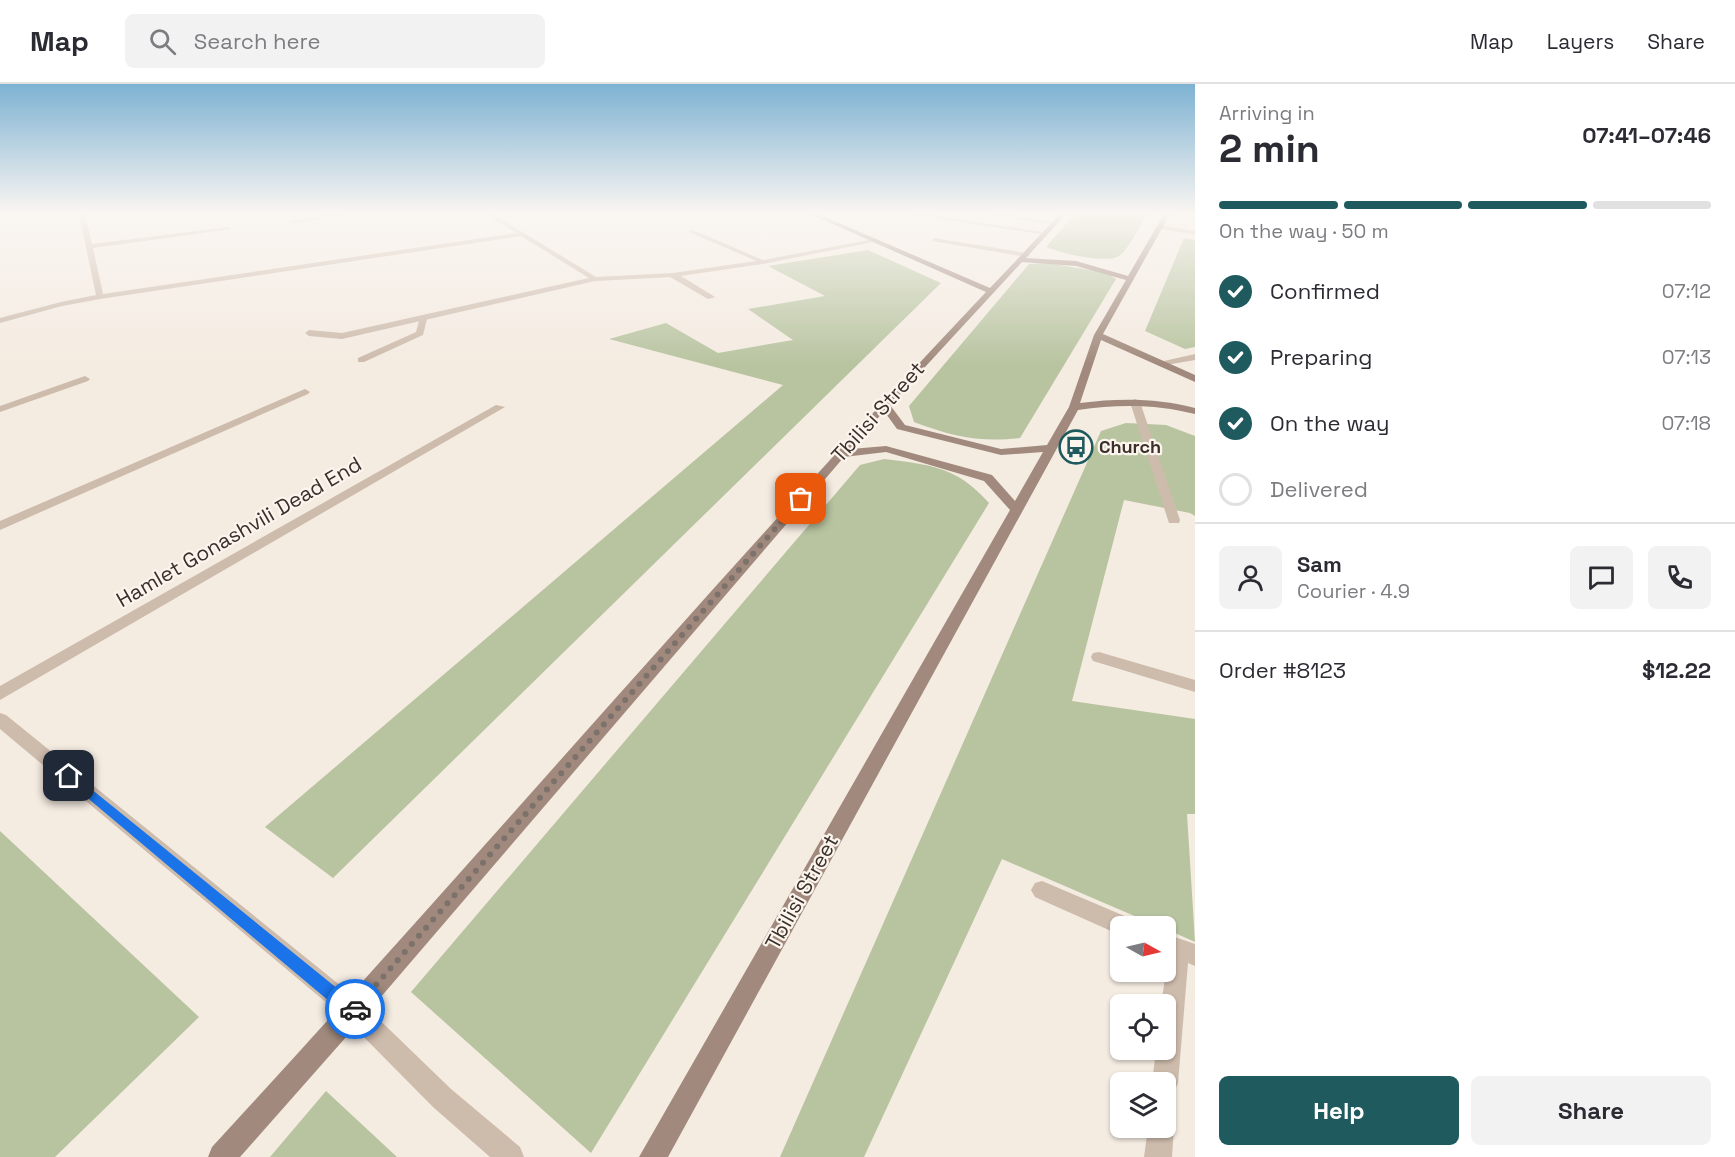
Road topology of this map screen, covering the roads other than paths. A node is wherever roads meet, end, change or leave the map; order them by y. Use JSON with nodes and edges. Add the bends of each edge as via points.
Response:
{"nodes":[{"id":1,"x":94,"y":264,"type":"edge"},
{"id":2,"x":322,"y":264,"type":"edge"},
{"id":3,"x":571,"y":264,"type":"edge"},
{"id":4,"x":749,"y":264,"type":"edge"},
{"id":5,"x":928,"y":264,"type":"edge"},
{"id":6,"x":1018,"y":264,"type":"edge"},
{"id":7,"x":1071,"y":264,"type":"edge"},
{"id":8,"x":1136,"y":264,"type":"edge"},
{"id":9,"x":673,"y":275,"type":"junction"},
{"id":10,"x":595,"y":279,"type":"junction"},
{"id":11,"x":1129,"y":279,"type":"junction"},
{"id":12,"x":992,"y":292,"type":"junction"},
{"id":13,"x":100,"y":297,"type":"junction"},
{"id":14,"x":711,"y":297,"type":"dead end"},
{"id":15,"x":423,"y":319,"type":"junction"},
{"id":16,"x":0,"y":321,"type":"edge"},
{"id":17,"x":309,"y":333,"type":"dead end"},
{"id":18,"x":1098,"y":335,"type":"junction"},
{"id":19,"x":1195,"y":357,"type":"edge"},
{"id":20,"x":361,"y":360,"type":"dead end"},
{"id":21,"x":1160,"y":363,"type":"junction"},
{"id":22,"x":85,"y":379,"type":"dead end"},
{"id":23,"x":1195,"y":379,"type":"edge"},
{"id":24,"x":305,"y":392,"type":"dead end"},
{"id":25,"x":1135,"y":402,"type":"junction"},
{"id":26,"x":884,"y":404,"type":"junction"},
{"id":27,"x":500,"y":407,"type":"dead end"},
{"id":28,"x":1074,"y":407,"type":"junction"},
{"id":29,"x":0,"y":409,"type":"edge"},
{"id":30,"x":1195,"y":411,"type":"edge"},
{"id":31,"x":1050,"y":448,"type":"junction"},
{"id":32,"x":840,"y":454,"type":"junction"},
{"id":33,"x":1016,"y":510,"type":"junction"},
{"id":34,"x":1174,"y":520,"type":"dead end"},
{"id":35,"x":0,"y":526,"type":"edge"},
{"id":36,"x":1099,"y":657,"type":"dead end"},
{"id":37,"x":1195,"y":686,"type":"edge"},
{"id":38,"x":0,"y":694,"type":"edge"},
{"id":39,"x":0,"y":719,"type":"edge"},
{"id":40,"x":1042,"y":890,"type":"dead end"},
{"id":41,"x":1110,"y":920,"type":"edge"},
{"id":42,"x":1180,"y":950,"type":"edge"},
{"id":43,"x":354,"y":1011,"type":"junction"},
{"id":44,"x":1166,"y":1072,"type":"edge"},
{"id":45,"x":1160,"y":1138,"type":"edge"},
{"id":46,"x":222,"y":1157,"type":"edge"},
{"id":47,"x":510,"y":1157,"type":"edge"},
{"id":48,"x":653,"y":1157,"type":"edge"},
{"id":49,"x":1158,"y":1157,"type":"edge"}],
"edges":[{"from":1,"to":13,"type":"street"},
{"from":2,"to":13,"type":"street"},
{"from":3,"to":10,"type":"street"},
{"from":4,"to":9,"type":"street"},
{"from":5,"to":12,"type":"main road"},
{"from":6,"to":12,"type":"main road","name":"Tbilisi Street"},
{"from":7,"to":11,"type":"main road","via":[[1111,271]]},
{"from":8,"to":11,"type":"main road","name":"Tbilisi Street"},
{"from":9,"to":10,"type":"street"},
{"from":9,"to":14,"type":"street"},
{"from":10,"to":15,"type":"street"},
{"from":11,"to":18,"type":"main road","name":"Tbilisi Street"},
{"from":12,"to":26,"type":"main road","name":"Tbilisi Street"},
{"from":13,"to":16,"type":"street"},
{"from":15,"to":17,"type":"street","via":[[342,336]]},
{"from":15,"to":20,"type":"street","via":[[420,333]]},
{"from":18,"to":21,"type":"main road"},
{"from":18,"to":28,"type":"main road","name":"Tbilisi Street"},
{"from":19,"to":21,"type":"street"},
{"from":21,"to":23,"type":"main road"},
{"from":22,"to":29,"type":"street"},
{"from":24,"to":35,"type":"street"},
{"from":25,"to":28,"type":"main road"},
{"from":25,"to":30,"type":"main road"},
{"from":25,"to":34,"type":"street"},
{"from":26,"to":31,"type":"main road","via":[[901,427],[1001,452]]},
{"from":26,"to":32,"type":"main road","name":"Tbilisi Street"},
{"from":27,"to":38,"type":"street","name":"Hamlet Gonashvili Dead End"},
{"from":28,"to":31,"type":"main road","name":"Tbilisi Street"},
{"from":31,"to":33,"type":"main road","name":"Tbilisi Street"},
{"from":32,"to":33,"type":"main road","via":[[886,449],[988,478]]},
{"from":32,"to":43,"type":"main road","name":"Tbilisi Street"},
{"from":33,"to":48,"type":"main road","name":"Tbilisi Street"},
{"from":36,"to":37,"type":"street"},
{"from":39,"to":43,"type":"street"},
{"from":40,"to":41,"type":"street"},
{"from":42,"to":44,"type":"street"},
{"from":43,"to":46,"type":"main road","name":"Tbilisi Street"},
{"from":43,"to":47,"type":"street","via":[[442,1098]]},
{"from":45,"to":49,"type":"street"}]}
